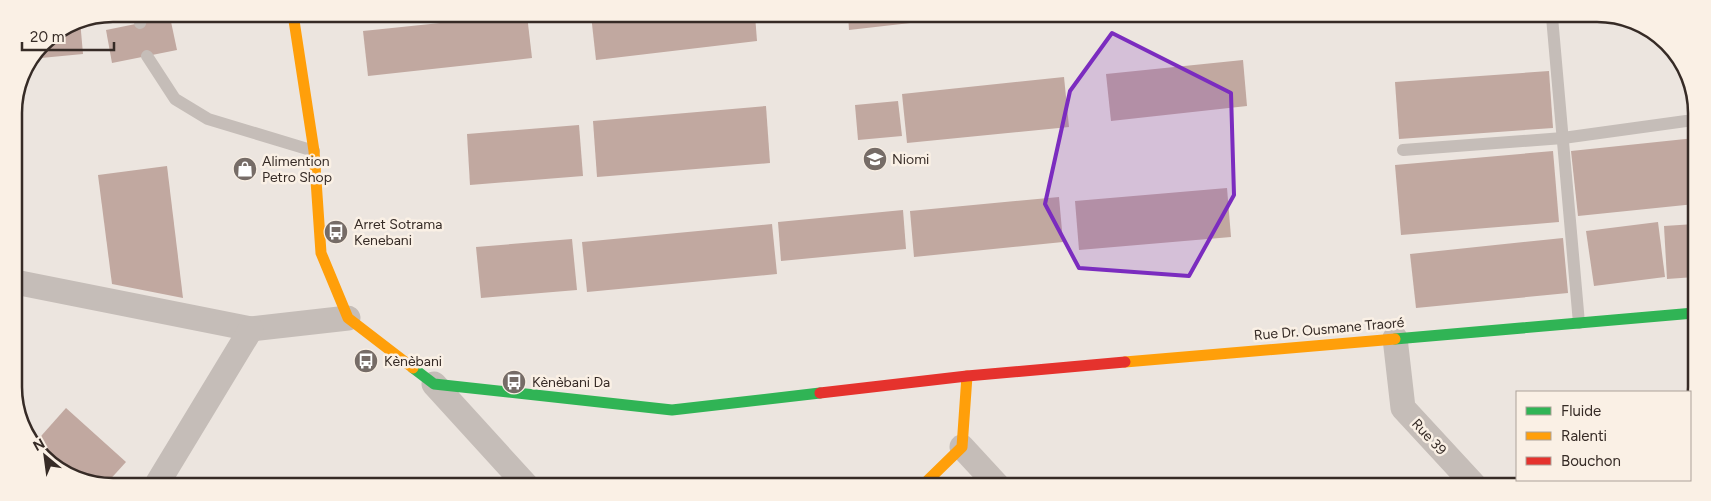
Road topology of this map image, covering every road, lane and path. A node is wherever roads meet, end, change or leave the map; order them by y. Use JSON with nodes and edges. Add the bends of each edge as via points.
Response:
{"nodes":[{"id":1,"x":294,"y":22,"type":"edge"},
{"id":2,"x":1552,"y":22,"type":"edge"},
{"id":3,"x":147,"y":56,"type":"dead end"},
{"id":4,"x":1686,"y":121,"type":"dead end"},
{"id":5,"x":1563,"y":138,"type":"junction"},
{"id":6,"x":1403,"y":150,"type":"dead end"},
{"id":7,"x":314,"y":152,"type":"junction"},
{"id":8,"x":22,"y":283,"type":"edge"},
{"id":9,"x":1688,"y":314,"type":"edge"},
{"id":10,"x":348,"y":318,"type":"junction"},
{"id":11,"x":1579,"y":323,"type":"junction"},
{"id":12,"x":251,"y":329,"type":"junction"},
{"id":13,"x":1395,"y":338,"type":"junction"},
{"id":14,"x":967,"y":376,"type":"junction"},
{"id":15,"x":434,"y":384,"type":"junction"},
{"id":16,"x":962,"y":447,"type":"junction"},
{"id":17,"x":930,"y":478,"type":"edge"},
{"id":18,"x":991,"y":478,"type":"edge"},
{"id":19,"x":1468,"y":478,"type":"edge"},
{"id":20,"x":160,"y":479,"type":"edge"},
{"id":21,"x":520,"y":479,"type":"edge"}],
"edges":[{"from":1,"to":7,"type":"main road"},
{"from":2,"to":5,"type":"lane"},
{"from":3,"to":7,"type":"lane","via":[[175,99],[208,119]]},
{"from":4,"to":5,"type":"lane"},
{"from":5,"to":6,"type":"lane"},
{"from":5,"to":11,"type":"lane"},
{"from":7,"to":10,"type":"main road","via":[[321,253]]},
{"from":8,"to":12,"type":"street"},
{"from":9,"to":11,"type":"main road","name":"Rue Dr. Ousmane Traoré"},
{"from":10,"to":12,"type":"street"},
{"from":10,"to":15,"type":"main road"},
{"from":11,"to":13,"type":"main road","name":"Rue Dr. Ousmane Traoré"},
{"from":12,"to":20,"type":"street"},
{"from":13,"to":14,"type":"main road","name":"Rue Dr. Ousmane Traoré"},
{"from":13,"to":19,"type":"street","name":"Rue 39","via":[[1403,408]]},
{"from":14,"to":15,"type":"main road","name":"Rue Dr. Ousmane Traoré","via":[[672,410]]},
{"from":14,"to":16,"type":"main road"},
{"from":15,"to":21,"type":"street"},
{"from":16,"to":17,"type":"main road"},
{"from":16,"to":18,"type":"street"}]}
